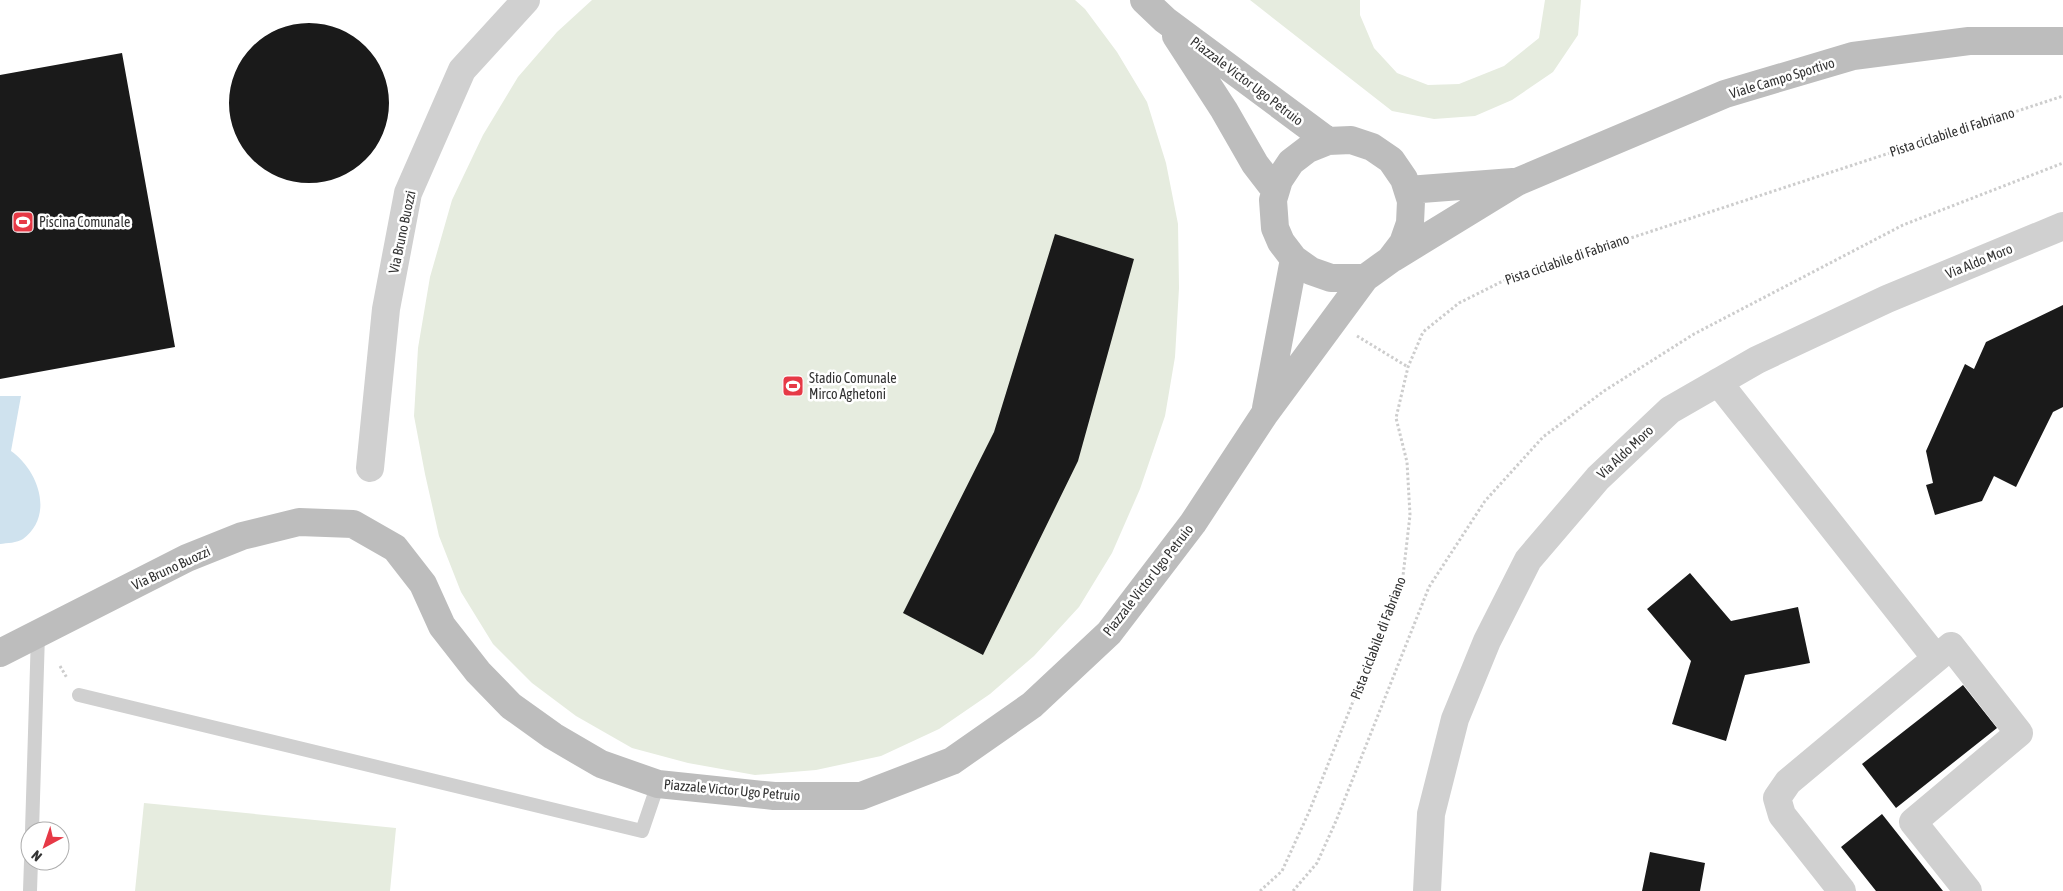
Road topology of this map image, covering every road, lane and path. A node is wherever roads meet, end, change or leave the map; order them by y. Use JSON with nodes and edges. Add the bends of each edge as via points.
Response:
{"nodes":[{"id":1,"x":526,"y":0,"type":"edge"},
{"id":2,"x":1144,"y":0,"type":"edge"},
{"id":3,"x":1165,"y":20,"type":"junction"},
{"id":4,"x":2063,"y":41,"type":"edge"},
{"id":5,"x":2063,"y":96,"type":"edge"},
{"id":6,"x":1328,"y":141,"type":"junction"},
{"id":7,"x":1517,"y":182,"type":"junction"},
{"id":8,"x":1275,"y":190,"type":"junction"},
{"id":9,"x":1408,"y":190,"type":"junction"},
{"id":10,"x":2063,"y":226,"type":"edge"},
{"id":11,"x":1294,"y":259,"type":"junction"},
{"id":12,"x":1390,"y":260,"type":"junction"},
{"id":13,"x":1365,"y":278,"type":"junction"},
{"id":14,"x":1333,"y":322,"type":"junction"},
{"id":15,"x":1408,"y":367,"type":"junction"},
{"id":16,"x":1718,"y":382,"type":"junction"},
{"id":17,"x":1264,"y":415,"type":"junction"},
{"id":18,"x":370,"y":468,"type":"dead end"},
{"id":19,"x":353,"y":524,"type":"joint"},
{"id":20,"x":38,"y":634,"type":"junction"},
{"id":21,"x":0,"y":653,"type":"edge"},
{"id":22,"x":1936,"y":658,"type":"junction"},
{"id":23,"x":79,"y":695,"type":"dead end"},
{"id":24,"x":658,"y":784,"type":"junction"},
{"id":25,"x":32,"y":821,"type":"edge"},
{"id":26,"x":31,"y":871,"type":"edge"},
{"id":27,"x":30,"y":891,"type":"edge"},
{"id":28,"x":1260,"y":891,"type":"edge"},
{"id":29,"x":1427,"y":891,"type":"edge"},
{"id":30,"x":1842,"y":891,"type":"edge"},
{"id":31,"x":1968,"y":891,"type":"edge"}],
"edges":[{"from":1,"to":18,"type":"street","name":"Via Bruno Buozzi","via":[[462,70],[408,193],[386,309]]},
{"from":2,"to":3,"type":"street","name":"Piazzale Victor Ugo Petruio"},
{"from":3,"to":6,"type":"street","name":"Piazzale Victor Ugo Petruio"},
{"from":3,"to":8,"type":"street","name":"Piazzale Victor Ugo Petruio","via":[[1255,164]]},
{"from":4,"to":7,"type":"street","name":"Viale Campo Sportivo","via":[[1968,41],[1853,56],[1725,94]]},
{"from":5,"to":15,"type":"path","name":"Pista ciclabile di Fabriano","via":[[1509,278],[1459,303],[1424,332]]},
{"from":6,"to":8,"type":"street","name":"Piazzale Victor Ugo Petruio","via":[[1308,149],[1291,162]]},
{"from":6,"to":9,"type":"street","name":"Piazzale Victor Ugo Petruio","via":[[1351,140],[1372,147],[1391,160]]},
{"from":7,"to":9,"type":"street","name":"Viale Campo Sportivo"},
{"from":7,"to":12,"type":"street","name":"Viale Campo Sportivo"},
{"from":8,"to":11,"type":"street","name":"Piazzale Victor Ugo Petruio","via":[[1275,228]]},
{"from":9,"to":12,"type":"street","name":"Piazzale Victor Ugo Petruio","via":[[1410,223],[1403,243]]},
{"from":10,"to":16,"type":"street","name":"Via Aldo Moro","via":[[1887,299],[1757,360]]},
{"from":11,"to":13,"type":"street","name":"Piazzale Victor Ugo Petruio","via":[[1311,271],[1331,278]]},
{"from":11,"to":17,"type":"street","name":"Piazzale Victor Ugo Petruio"},
{"from":12,"to":13,"type":"street","name":"Piazzale Victor Ugo Petruio"},
{"from":13,"to":14,"type":"street","name":"Piazzale Victor Ugo Petruio"},
{"from":14,"to":15,"type":"path"},
{"from":14,"to":17,"type":"street","name":"Piazzale Victor Ugo Petruio"},
{"from":15,"to":28,"type":"path","name":"Pista ciclabile di Fabriano","via":[[1396,418],[1407,462],[1410,515],[1403,576],[1309,812],[1282,871]]},
{"from":16,"to":22,"type":"street"},
{"from":16,"to":29,"type":"street","name":"Via Aldo Moro","via":[[1670,410],[1598,478],[1528,560],[1487,641],[1455,719],[1431,814]]},
{"from":17,"to":24,"type":"street","name":"Piazzale Victor Ugo Petruio","via":[[1194,523],[1109,633],[1032,705],[952,761],[861,796],[774,796]]},
{"from":19,"to":20,"type":"street","name":"Via Bruno Buozzi","via":[[298,522],[242,536],[187,558]]},
{"from":19,"to":24,"type":"street","name":"Piazzale Victor Ugo Petruio","via":[[396,548],[422,584],[442,626],[478,672],[511,706],[601,764]]},
{"from":20,"to":21,"type":"street","name":"Via Bruno Buozzi"},
{"from":20,"to":25,"type":"lane"},
{"from":22,"to":30,"type":"street","via":[[1788,782],[1777,798],[1782,815]]},
{"from":22,"to":31,"type":"street","via":[[1951,646],[2019,733],[1913,822]]},
{"from":23,"to":24,"type":"lane","via":[[642,830]]},
{"from":26,"to":27,"type":"lane"}]}
